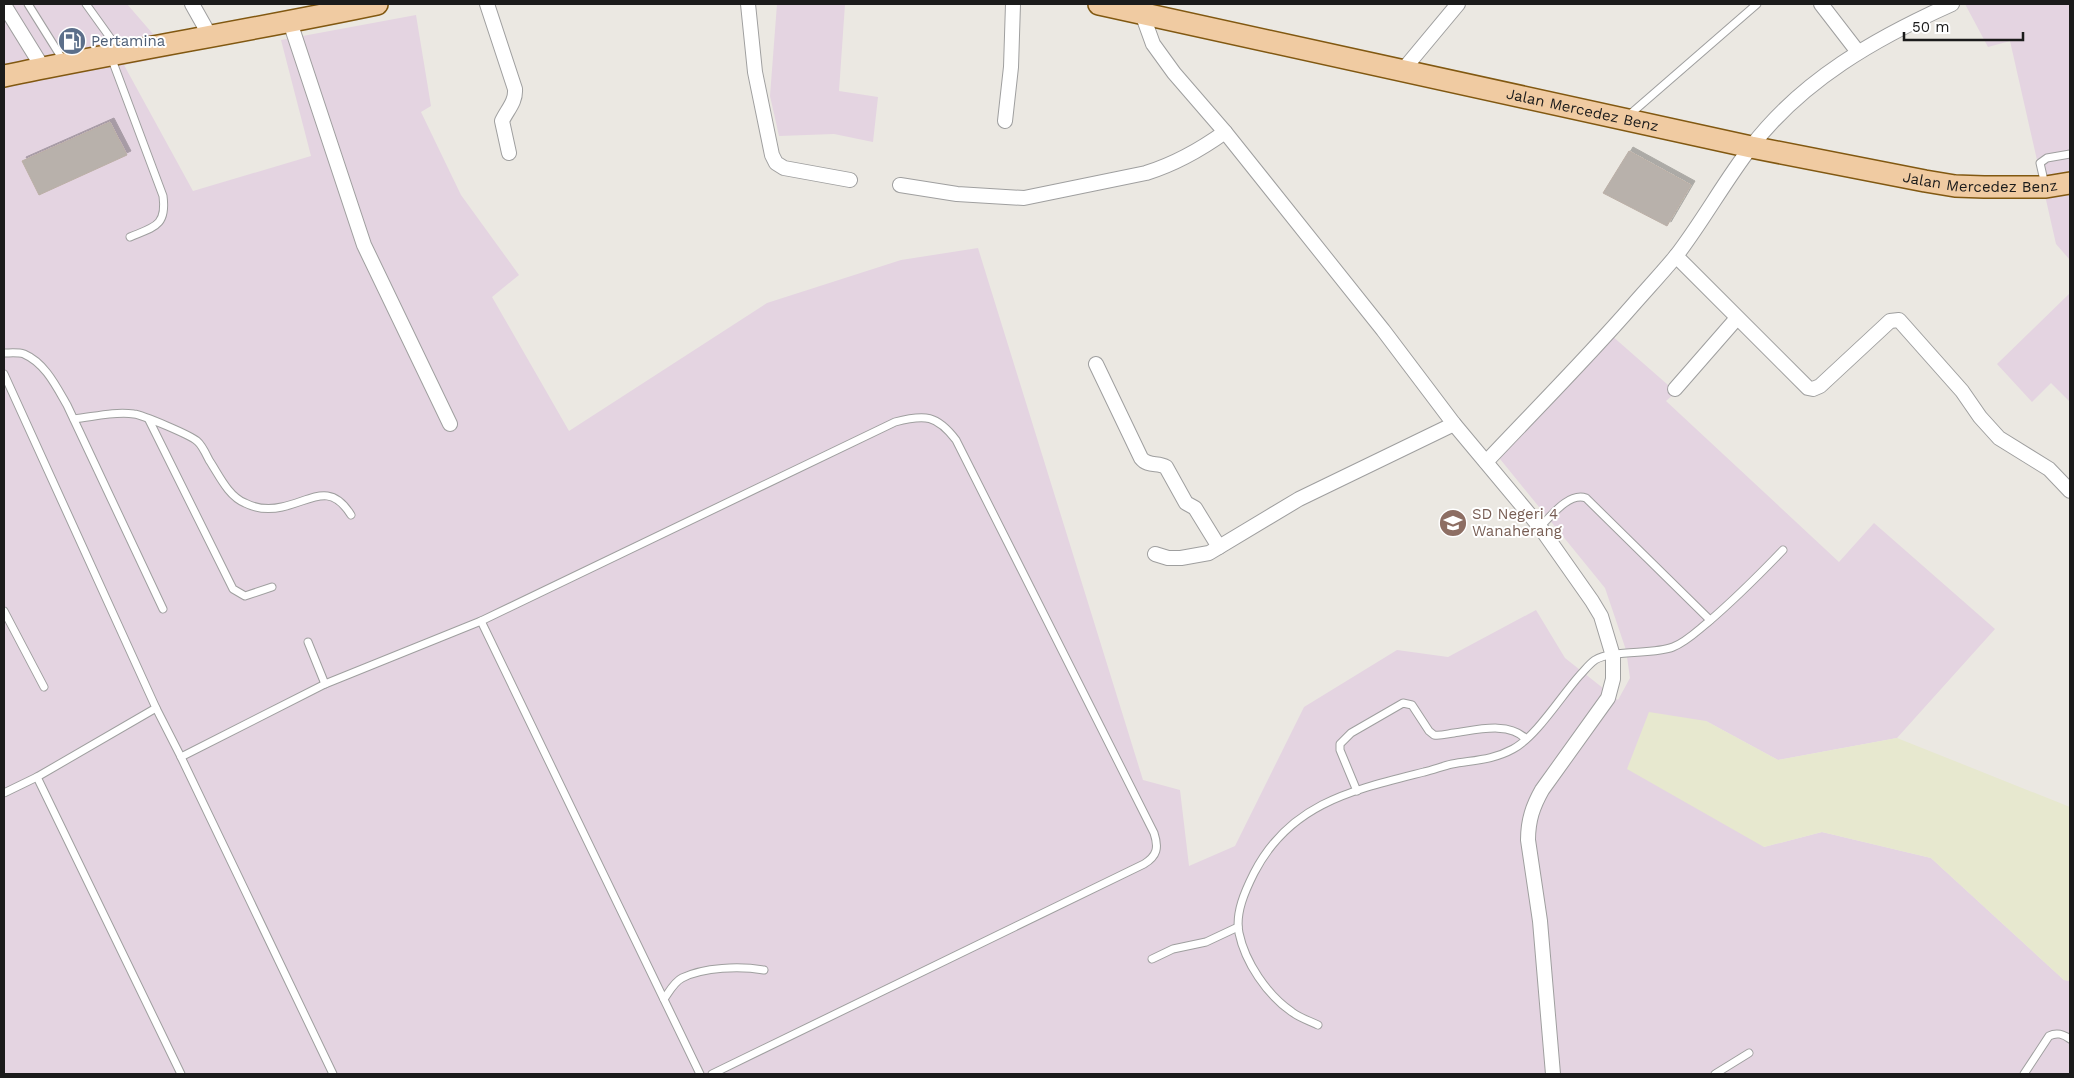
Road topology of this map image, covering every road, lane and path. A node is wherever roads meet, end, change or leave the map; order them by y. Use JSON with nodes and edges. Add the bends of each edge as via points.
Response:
{"nodes":[{"id":1,"x":28,"y":4,"type":"edge"},
{"id":2,"x":86,"y":4,"type":"edge"},
{"id":3,"x":192,"y":4,"type":"edge"},
{"id":4,"x":377,"y":4,"type":"edge"},
{"id":5,"x":487,"y":4,"type":"edge"},
{"id":6,"x":748,"y":4,"type":"edge"},
{"id":7,"x":1013,"y":4,"type":"edge"},
{"id":8,"x":1099,"y":4,"type":"edge"},
{"id":9,"x":1458,"y":4,"type":"edge"},
{"id":10,"x":1757,"y":4,"type":"edge"},
{"id":11,"x":1821,"y":4,"type":"edge"},
{"id":12,"x":1952,"y":4,"type":"edge"},
{"id":13,"x":4,"y":5,"type":"edge"},
{"id":14,"x":1140,"y":8,"type":"edge"},
{"id":15,"x":321,"y":9,"type":"edge"},
{"id":16,"x":290,"y":22,"type":"junction"},
{"id":17,"x":210,"y":36,"type":"junction"},
{"id":18,"x":1858,"y":52,"type":"junction"},
{"id":19,"x":115,"y":53,"type":"junction"},
{"id":20,"x":64,"y":63,"type":"junction"},
{"id":21,"x":43,"y":68,"type":"junction"},
{"id":22,"x":1403,"y":70,"type":"junction"},
{"id":23,"x":4,"y":76,"type":"edge"},
{"id":24,"x":1624,"y":119,"type":"junction"},
{"id":25,"x":1006,"y":121,"type":"dead end"},
{"id":26,"x":1225,"y":132,"type":"junction"},
{"id":27,"x":1751,"y":147,"type":"junction"},
{"id":28,"x":509,"y":153,"type":"dead end"},
{"id":29,"x":2070,"y":154,"type":"edge"},
{"id":30,"x":850,"y":180,"type":"dead end"},
{"id":31,"x":2070,"y":183,"type":"edge"},
{"id":32,"x":900,"y":186,"type":"dead end"},
{"id":33,"x":2046,"y":187,"type":"junction"},
{"id":34,"x":130,"y":237,"type":"dead end"},
{"id":35,"x":1676,"y":256,"type":"junction"},
{"id":36,"x":1737,"y":318,"type":"junction"},
{"id":37,"x":4,"y":352,"type":"edge"},
{"id":38,"x":1096,"y":364,"type":"dead end"},
{"id":39,"x":4,"y":374,"type":"edge"},
{"id":40,"x":1675,"y":389,"type":"dead end"},
{"id":41,"x":74,"y":419,"type":"junction"},
{"id":42,"x":149,"y":420,"type":"junction"},
{"id":43,"x":450,"y":424,"type":"dead end"},
{"id":44,"x":1454,"y":424,"type":"junction"},
{"id":45,"x":1486,"y":462,"type":"junction"},
{"id":46,"x":2070,"y":491,"type":"edge"},
{"id":47,"x":351,"y":515,"type":"dead end"},
{"id":48,"x":1540,"y":527,"type":"junction"},
{"id":49,"x":1219,"y":547,"type":"junction"},
{"id":50,"x":1783,"y":550,"type":"dead end"},
{"id":51,"x":1155,"y":554,"type":"dead end"},
{"id":52,"x":272,"y":587,"type":"dead end"},
{"id":53,"x":163,"y":609,"type":"dead end"},
{"id":54,"x":4,"y":611,"type":"edge"},
{"id":55,"x":1710,"y":620,"type":"junction"},
{"id":56,"x":480,"y":621,"type":"junction"},
{"id":57,"x":6,"y":624,"type":"edge"},
{"id":58,"x":308,"y":642,"type":"dead end"},
{"id":59,"x":1613,"y":656,"type":"junction"},
{"id":60,"x":326,"y":684,"type":"junction"},
{"id":61,"x":44,"y":686,"type":"dead end"},
{"id":62,"x":156,"y":708,"type":"junction"},
{"id":63,"x":1526,"y":740,"type":"junction"},
{"id":64,"x":181,"y":757,"type":"junction"},
{"id":65,"x":37,"y":777,"type":"junction"},
{"id":66,"x":1357,"y":791,"type":"junction"},
{"id":67,"x":4,"y":793,"type":"edge"},
{"id":68,"x":1238,"y":928,"type":"junction"},
{"id":69,"x":1152,"y":959,"type":"dead end"},
{"id":70,"x":764,"y":970,"type":"dead end"},
{"id":71,"x":664,"y":999,"type":"junction"},
{"id":72,"x":1318,"y":1025,"type":"dead end"},
{"id":73,"x":2070,"y":1039,"type":"edge"},
{"id":74,"x":1749,"y":1054,"type":"dead end"},
{"id":75,"x":181,"y":1074,"type":"edge"},
{"id":76,"x":333,"y":1074,"type":"edge"},
{"id":77,"x":700,"y":1074,"type":"edge"},
{"id":78,"x":712,"y":1074,"type":"edge"},
{"id":79,"x":1553,"y":1074,"type":"edge"},
{"id":80,"x":1715,"y":1074,"type":"edge"},
{"id":81,"x":2024,"y":1074,"type":"edge"}],
"edges":[{"from":1,"to":20,"type":"lane"},
{"from":2,"to":19,"type":"lane"},
{"from":3,"to":17,"type":"street"},
{"from":4,"to":15,"type":"main road"},
{"from":5,"to":28,"type":"street","via":[[515,89],[516,96],[502,121]]},
{"from":6,"to":30,"type":"street","via":[[755,72],[776,163],[784,168]]},
{"from":7,"to":25,"type":"street"},
{"from":8,"to":14,"type":"main road","name":"Jalan Mercedez Benz"},
{"from":9,"to":22,"type":"street"},
{"from":10,"to":24,"type":"lane"},
{"from":11,"to":18,"type":"street"},
{"from":12,"to":18,"type":"street"},
{"from":13,"to":21,"type":"street"},
{"from":14,"to":22,"type":"main road","name":"Jalan Mercedez Benz"},
{"from":14,"to":26,"type":"street","via":[[1153,44]]},
{"from":15,"to":16,"type":"main road"},
{"from":16,"to":17,"type":"main road"},
{"from":16,"to":43,"type":"street","via":[[364,244]]},
{"from":17,"to":19,"type":"main road"},
{"from":18,"to":27,"type":"street","via":[[1800,93]]},
{"from":19,"to":20,"type":"main road"},
{"from":19,"to":34,"type":"lane","via":[[163,196],[160,222]]},
{"from":20,"to":21,"type":"main road"},
{"from":21,"to":23,"type":"main road"},
{"from":22,"to":24,"type":"main road","name":"Jalan Mercedez Benz"},
{"from":24,"to":27,"type":"main road","name":"Jalan Mercedez Benz"},
{"from":26,"to":32,"type":"street","via":[[1165,167],[1024,198]]},
{"from":26,"to":44,"type":"street"},
{"from":27,"to":33,"type":"main road","name":"Jalan Mercedez Benz","via":[[1954,186]]},
{"from":27,"to":35,"type":"street"},
{"from":29,"to":33,"type":"lane","via":[[2047,158],[2040,163]]},
{"from":31,"to":33,"type":"main road","name":"Jalan Mercedez Benz"},
{"from":35,"to":36,"type":"street"},
{"from":35,"to":45,"type":"street","via":[[1603,339]]},
{"from":36,"to":40,"type":"street"},
{"from":36,"to":46,"type":"street","via":[[1804,386],[1812,389],[1820,386],[1890,321],[1899,320],[1962,390],[1999,438],[2049,469]]},
{"from":37,"to":41,"type":"lane","via":[[22,354],[40,364]]},
{"from":38,"to":49,"type":"street","via":[[1141,458],[1149,464],[1166,468],[1186,503],[1195,508]]},
{"from":39,"to":62,"type":"lane"},
{"from":41,"to":42,"type":"lane","via":[[118,413],[134,414]]},
{"from":41,"to":53,"type":"lane"},
{"from":42,"to":47,"type":"lane","via":[[197,441],[227,489],[243,503],[264,509],[324,494],[344,504]]},
{"from":42,"to":52,"type":"lane","via":[[233,589],[244,596]]},
{"from":44,"to":45,"type":"street"},
{"from":44,"to":49,"type":"street","via":[[1299,499]]},
{"from":45,"to":48,"type":"street"},
{"from":48,"to":55,"type":"lane","via":[[1571,498],[1579,495],[1586,498]]},
{"from":48,"to":59,"type":"street","via":[[1592,600]]},
{"from":49,"to":51,"type":"street","via":[[1202,556],[1168,558]]},
{"from":50,"to":55,"type":"lane","via":[[1745,590]]},
{"from":54,"to":57,"type":"lane"},
{"from":55,"to":59,"type":"lane","via":[[1672,648]]},
{"from":56,"to":60,"type":"lane"},
{"from":56,"to":71,"type":"lane"},
{"from":56,"to":78,"type":"lane","via":[[895,422],[922,416],[945,426],[956,440],[1154,833],[1158,845],[1156,853],[1144,864]]},
{"from":57,"to":61,"type":"lane"},
{"from":58,"to":60,"type":"lane"},
{"from":59,"to":63,"type":"lane","via":[[1591,663]]},
{"from":59,"to":79,"type":"street","via":[[1608,698],[1542,790],[1534,804],[1528,828],[1540,921]]},
{"from":60,"to":64,"type":"lane"},
{"from":62,"to":64,"type":"lane"},
{"from":62,"to":65,"type":"lane"},
{"from":63,"to":66,"type":"lane","via":[[1486,760],[1452,764]]},
{"from":63,"to":66,"type":"lane","via":[[1518,733],[1492,728],[1434,735],[1412,705],[1403,703],[1351,733],[1340,744]]},
{"from":64,"to":76,"type":"lane"},
{"from":65,"to":67,"type":"lane"},
{"from":65,"to":75,"type":"lane"},
{"from":66,"to":68,"type":"lane","via":[[1327,802],[1291,824],[1277,837],[1245,893]]},
{"from":68,"to":69,"type":"lane"},
{"from":68,"to":72,"type":"lane","via":[[1248,959],[1276,999],[1293,1014]]},
{"from":70,"to":71,"type":"lane","via":[[733,967],[690,975],[675,983]]},
{"from":71,"to":77,"type":"lane"},
{"from":73,"to":81,"type":"lane","via":[[2055,1033],[2049,1036]]},
{"from":74,"to":80,"type":"lane"}]}
